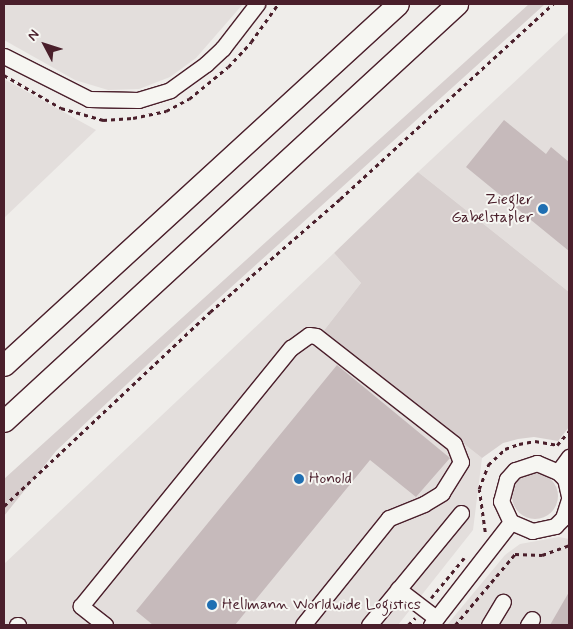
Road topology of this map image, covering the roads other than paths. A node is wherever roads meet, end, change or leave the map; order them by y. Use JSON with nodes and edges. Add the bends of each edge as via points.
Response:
{"nodes":[{"id":1,"x":257,"y":4,"type":"edge"},
{"id":2,"x":398,"y":4,"type":"edge"},
{"id":3,"x":457,"y":4,"type":"edge"},
{"id":4,"x":4,"y":56,"type":"edge"},
{"id":5,"x":4,"y":365,"type":"edge"},
{"id":6,"x":4,"y":421,"type":"edge"},
{"id":7,"x":569,"y":457,"type":"edge"},
{"id":8,"x":558,"y":472,"type":"junction"},
{"id":9,"x":569,"y":496,"type":"edge"},
{"id":10,"x":568,"y":510,"type":"edge"},
{"id":11,"x":461,"y":513,"type":"dead end"},
{"id":12,"x":511,"y":522,"type":"junction"},
{"id":13,"x":398,"y":589,"type":"junction"},
{"id":14,"x":503,"y":602,"type":"dead end"},
{"id":15,"x":433,"y":622,"type":"edge"},
{"id":16,"x":105,"y":625,"type":"edge"},
{"id":17,"x":303,"y":625,"type":"edge"},
{"id":18,"x":369,"y":625,"type":"edge"},
{"id":19,"x":489,"y":625,"type":"edge"}],
"edges":[{"from":1,"to":4,"type":"street","via":[[223,48],[206,64],[170,90],[138,100],[89,99]]},
{"from":2,"to":5,"type":"highway"},
{"from":3,"to":6,"type":"highway"},
{"from":7,"to":8,"type":"street"},
{"from":8,"to":9,"type":"street","via":[[564,479]]},
{"from":8,"to":12,"type":"street","via":[[548,466],[531,464],[515,470],[507,478],[501,501]]},
{"from":10,"to":12,"type":"street","via":[[554,526],[544,530],[527,530]]},
{"from":11,"to":13,"type":"street"},
{"from":12,"to":15,"type":"street"},
{"from":13,"to":15,"type":"street","via":[[422,608]]},
{"from":13,"to":18,"type":"street"},
{"from":14,"to":19,"type":"street"},
{"from":16,"to":17,"type":"street","via":[[80,606],[291,348],[309,335],[316,336],[454,444],[461,462],[442,493],[389,518]]}]}
